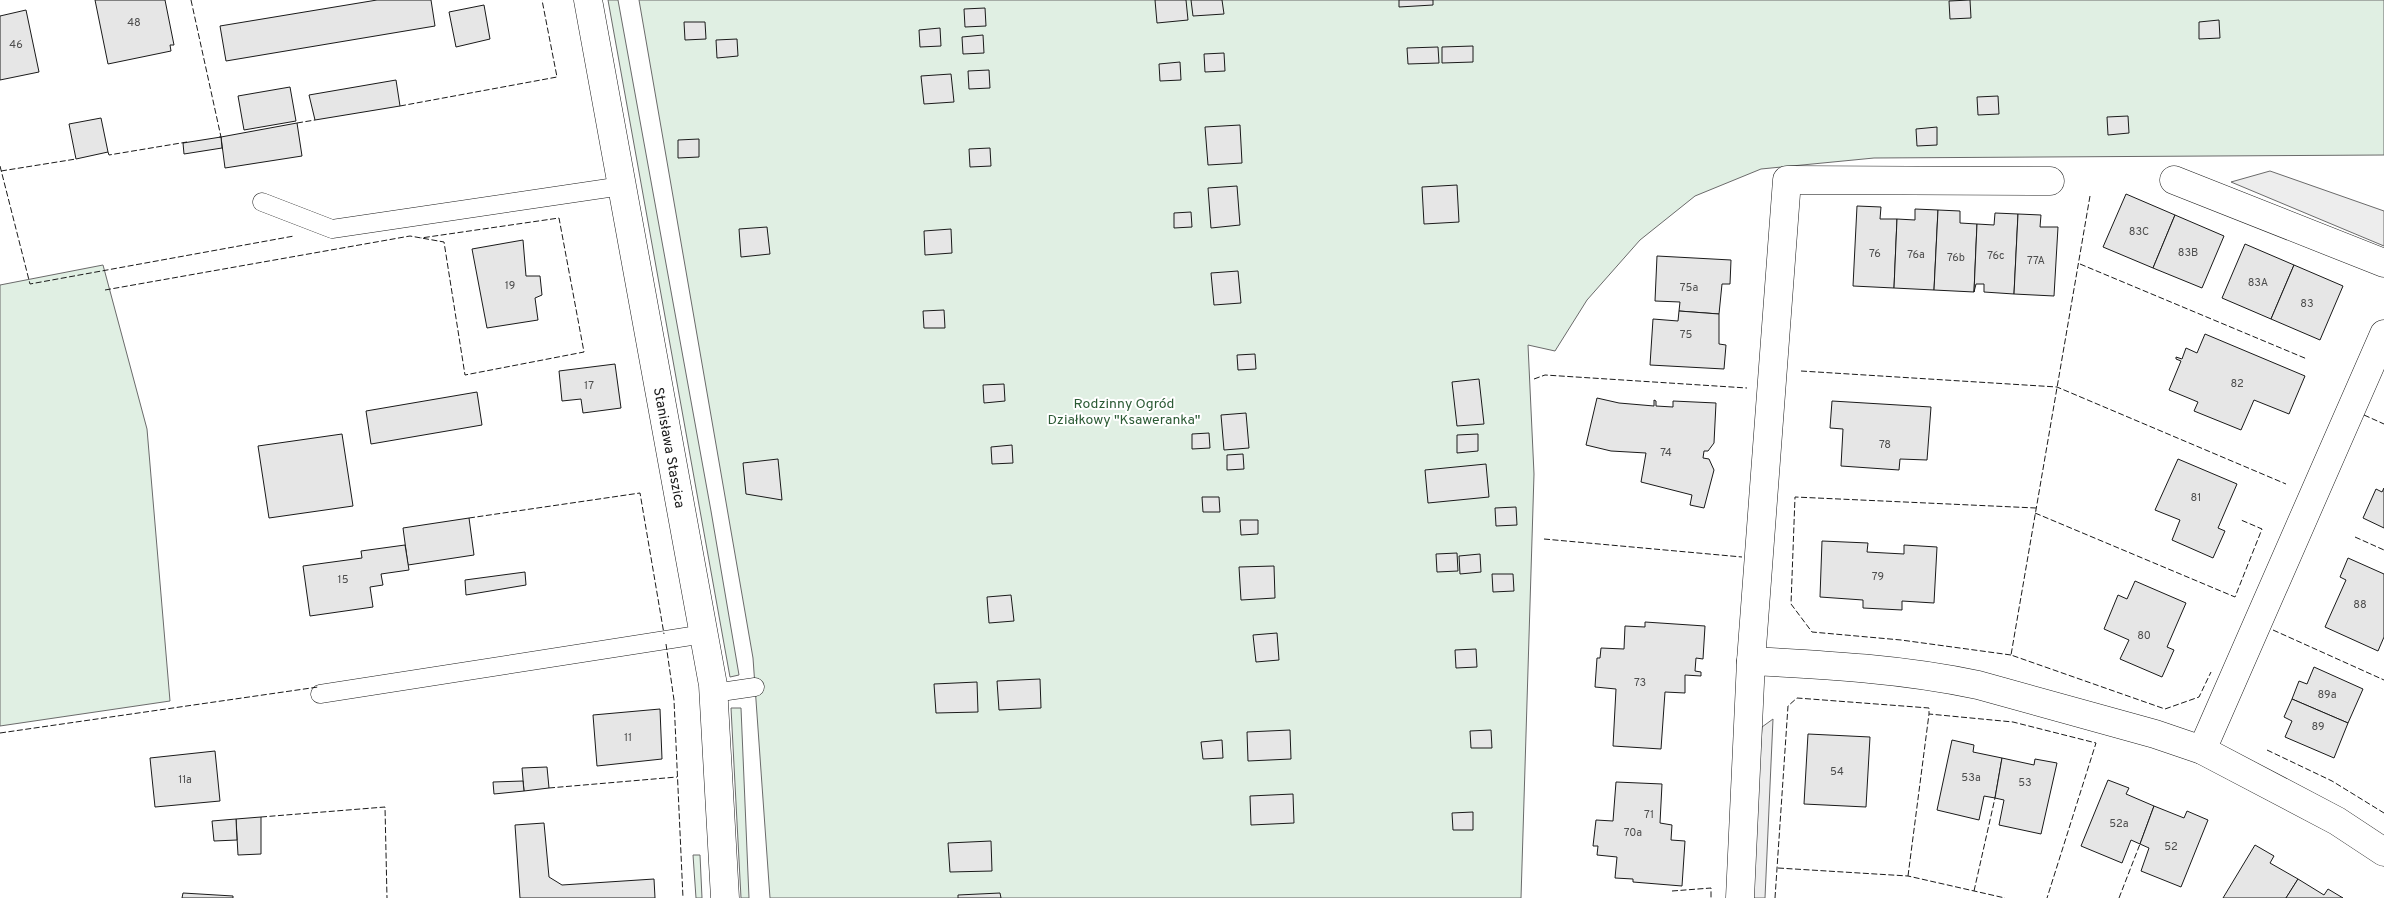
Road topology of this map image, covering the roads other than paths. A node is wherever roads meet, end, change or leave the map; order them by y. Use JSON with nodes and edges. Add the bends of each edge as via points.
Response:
{"nodes":[{"id":1,"x":588,"y":0,"type":"edge"},
{"id":2,"x":2174,"y":180,"type":"dead end"},
{"id":3,"x":2050,"y":181,"type":"dead end"},
{"id":4,"x":622,"y":186,"type":"junction"},
{"id":5,"x":262,"y":202,"type":"dead end"},
{"id":6,"x":2384,"y":263,"type":"edge"},
{"id":7,"x":2384,"y":334,"type":"edge"},
{"id":8,"x":704,"y":634,"type":"junction"},
{"id":9,"x":1751,"y":661,"type":"junction"},
{"id":10,"x":755,"y":686,"type":"dead end"},
{"id":11,"x":714,"y":693,"type":"junction"},
{"id":12,"x":320,"y":694,"type":"dead end"},
{"id":13,"x":2202,"y":750,"type":"junction"},
{"id":14,"x":2384,"y":852,"type":"edge"},
{"id":15,"x":725,"y":898,"type":"edge"},
{"id":16,"x":1740,"y":898,"type":"edge"}],
"edges":[{"from":1,"to":4,"type":"street","name":"Stanisława Staszica"},
{"from":2,"to":6,"type":"street"},
{"from":3,"to":9,"type":"street","via":[[1787,180]]},
{"from":4,"to":5,"type":"lane","via":[[332,229]]},
{"from":4,"to":8,"type":"street","name":"Stanisława Staszica"},
{"from":7,"to":13,"type":"street"},
{"from":8,"to":11,"type":"street","name":"Stanisława Staszica"},
{"from":8,"to":12,"type":"lane"},
{"from":9,"to":13,"type":"street","via":[[1873,668],[1949,679],[2063,708]]},
{"from":9,"to":16,"type":"street"},
{"from":10,"to":11,"type":"lane"},
{"from":11,"to":15,"type":"street","name":"Stanisława Staszica"},
{"from":13,"to":14,"type":"street","via":[[2337,821]]}]}
